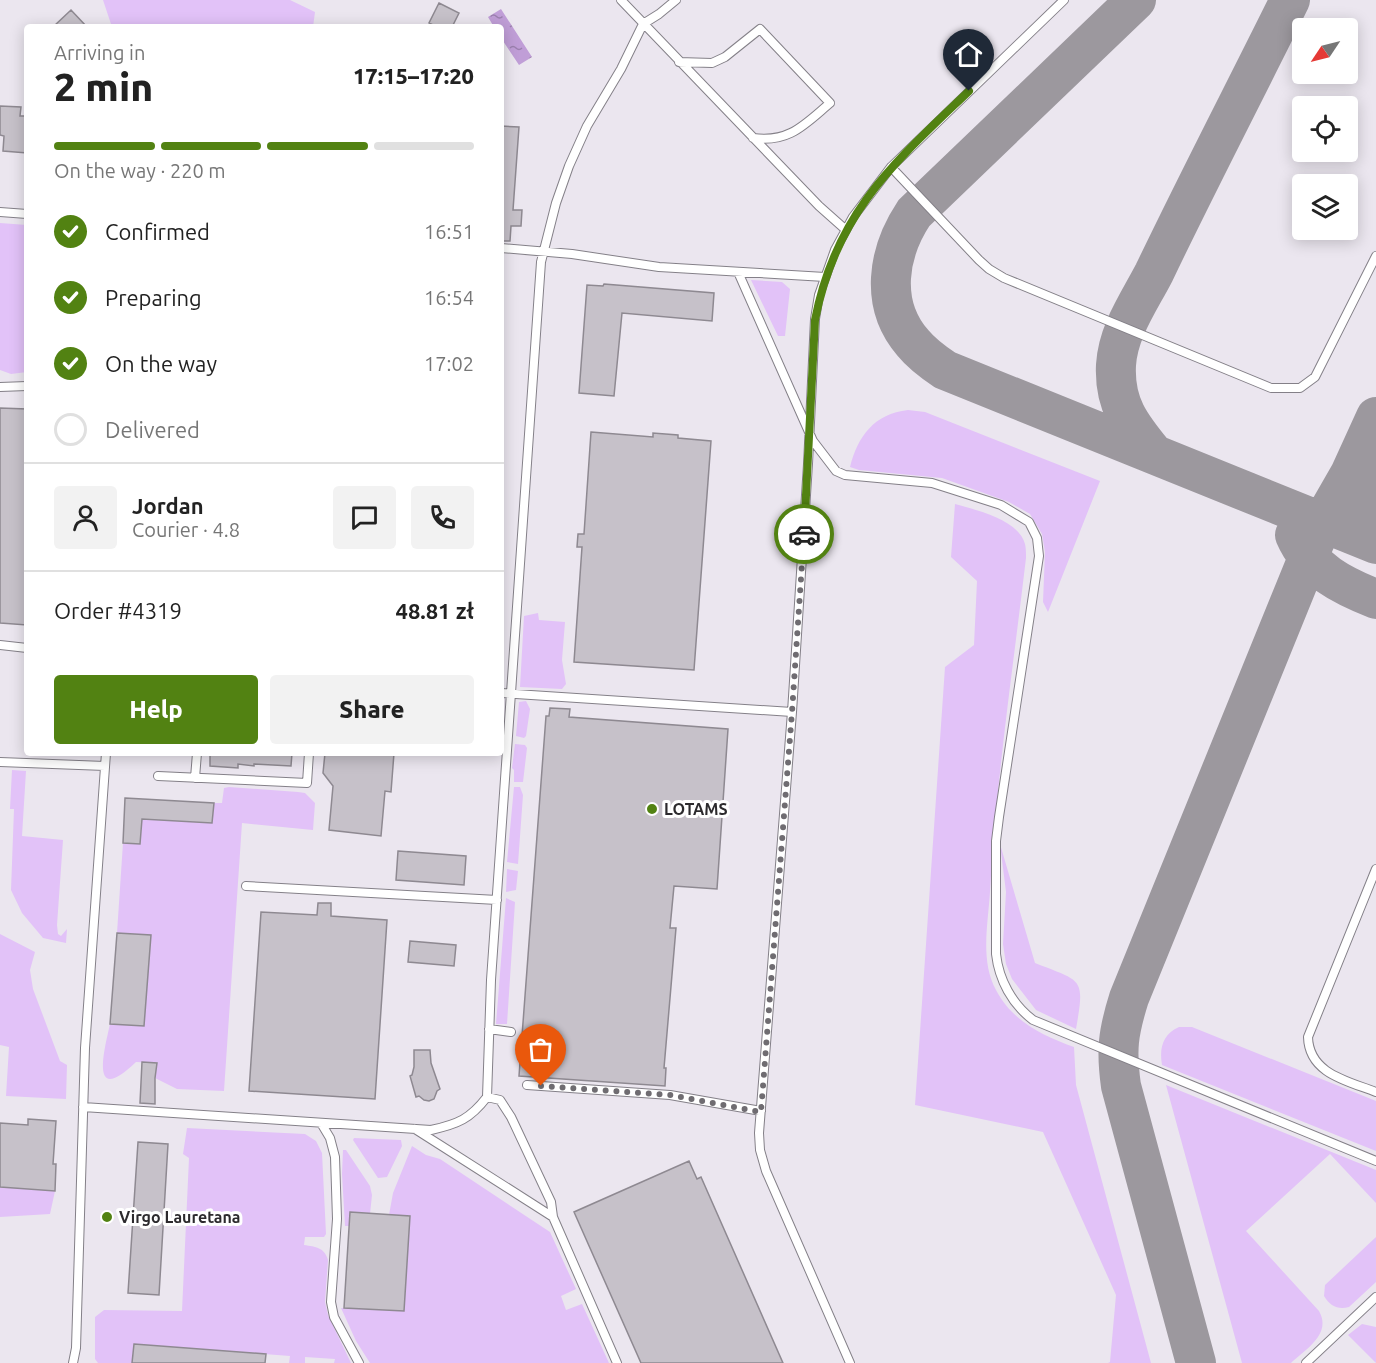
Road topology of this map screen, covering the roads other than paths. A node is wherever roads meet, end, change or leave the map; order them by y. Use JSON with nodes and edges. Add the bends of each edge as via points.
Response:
{"nodes":[{"id":1,"x":621,"y":0,"type":"edge"},
{"id":2,"x":676,"y":0,"type":"edge"},
{"id":3,"x":1064,"y":0,"type":"edge"},
{"id":4,"x":643,"y":24,"type":"junction"},
{"id":5,"x":679,"y":62,"type":"junction"},
{"id":6,"x":753,"y":138,"type":"junction"},
{"id":7,"x":891,"y":167,"type":"junction"},
{"id":8,"x":0,"y":212,"type":"edge"},
{"id":9,"x":24,"y":214,"type":"edge"},
{"id":10,"x":846,"y":230,"type":"junction"},
{"id":11,"x":504,"y":248,"type":"edge"},
{"id":12,"x":544,"y":251,"type":"junction"},
{"id":13,"x":1376,"y":256,"type":"edge"},
{"id":14,"x":738,"y":272,"type":"junction"},
{"id":15,"x":825,"y":277,"type":"junction"},
{"id":16,"x":24,"y":386,"type":"edge"},
{"id":17,"x":0,"y":387,"type":"edge"},
{"id":18,"x":810,"y":432,"type":"junction"},
{"id":19,"x":0,"y":645,"type":"edge"},
{"id":20,"x":24,"y":648,"type":"edge"},
{"id":21,"x":506,"y":693,"type":"edge"},
{"id":22,"x":792,"y":712,"type":"junction"},
{"id":23,"x":504,"y":739,"type":"edge"},
{"id":24,"x":106,"y":756,"type":"edge"},
{"id":25,"x":197,"y":756,"type":"edge"},
{"id":26,"x":309,"y":756,"type":"edge"},
{"id":27,"x":503,"y":756,"type":"edge"},
{"id":28,"x":0,"y":762,"type":"edge"},
{"id":29,"x":105,"y":766,"type":"junction"},
{"id":30,"x":158,"y":776,"type":"dead end"},
{"id":31,"x":195,"y":778,"type":"junction"},
{"id":32,"x":1376,"y":868,"type":"edge"},
{"id":33,"x":246,"y":886,"type":"dead end"},
{"id":34,"x":497,"y":900,"type":"junction"},
{"id":35,"x":489,"y":1029,"type":"junction"},
{"id":36,"x":511,"y":1032,"type":"dead end"},
{"id":37,"x":527,"y":1085,"type":"dead end"},
{"id":38,"x":1376,"y":1092,"type":"edge"},
{"id":39,"x":487,"y":1097,"type":"junction"},
{"id":40,"x":83,"y":1107,"type":"junction"},
{"id":41,"x":761,"y":1112,"type":"junction"},
{"id":42,"x":321,"y":1123,"type":"junction"},
{"id":43,"x":414,"y":1129,"type":"junction"},
{"id":44,"x":1376,"y":1161,"type":"edge"},
{"id":45,"x":553,"y":1217,"type":"junction"},
{"id":46,"x":1376,"y":1297,"type":"edge"},
{"id":47,"x":73,"y":1363,"type":"edge"},
{"id":48,"x":359,"y":1363,"type":"edge"},
{"id":49,"x":617,"y":1363,"type":"edge"},
{"id":50,"x":850,"y":1363,"type":"edge"},
{"id":51,"x":1306,"y":1363,"type":"edge"}],
"edges":[{"from":1,"to":4,"type":"lane"},
{"from":2,"to":4,"type":"lane"},
{"from":3,"to":7,"type":"lane"},
{"from":4,"to":5,"type":"lane"},
{"from":4,"to":12,"type":"lane","via":[[569,166]]},
{"from":5,"to":6,"type":"lane"},
{"from":5,"to":6,"type":"lane","via":[[712,63],[726,57],[760,29],[830,103],[788,135],[768,140]]},
{"from":6,"to":10,"type":"lane"},
{"from":7,"to":10,"type":"lane"},
{"from":7,"to":13,"type":"lane","via":[[979,260],[1004,278],[1271,387],[1300,388],[1315,377]]},
{"from":8,"to":9,"type":"lane"},
{"from":10,"to":15,"type":"lane"},
{"from":11,"to":12,"type":"lane"},
{"from":12,"to":14,"type":"lane","via":[[659,267]]},
{"from":12,"to":21,"type":"lane"},
{"from":14,"to":15,"type":"lane"},
{"from":14,"to":18,"type":"lane"},
{"from":15,"to":18,"type":"lane","via":[[815,320]]},
{"from":16,"to":17,"type":"lane"},
{"from":18,"to":22,"type":"lane"},
{"from":18,"to":44,"type":"lane","via":[[836,471],[845,476],[932,483],[1001,505],[1029,522],[1037,538],[1039,556],[996,841],[997,967],[1008,993],[1033,1020]]},
{"from":19,"to":20,"type":"lane"},
{"from":21,"to":22,"type":"lane"},
{"from":21,"to":23,"type":"lane"},
{"from":22,"to":41,"type":"lane"},
{"from":24,"to":29,"type":"lane"},
{"from":25,"to":31,"type":"lane"},
{"from":26,"to":31,"type":"lane","via":[[307,783]]},
{"from":27,"to":34,"type":"lane"},
{"from":28,"to":29,"type":"lane"},
{"from":29,"to":40,"type":"lane"},
{"from":30,"to":31,"type":"lane"},
{"from":32,"to":38,"type":"lane","via":[[1308,1044],[1324,1071]]},
{"from":33,"to":34,"type":"lane"},
{"from":34,"to":35,"type":"lane"},
{"from":35,"to":36,"type":"lane"},
{"from":35,"to":39,"type":"lane"},
{"from":37,"to":41,"type":"lane","via":[[670,1095]]},
{"from":39,"to":43,"type":"lane","via":[[463,1121],[431,1130]]},
{"from":39,"to":45,"type":"lane","via":[[500,1100],[511,1117],[551,1202]]},
{"from":40,"to":42,"type":"lane"},
{"from":40,"to":47,"type":"lane"},
{"from":41,"to":50,"type":"lane","via":[[759,1150],[766,1171]]},
{"from":42,"to":43,"type":"lane"},
{"from":42,"to":48,"type":"lane","via":[[335,1157],[337,1219],[331,1302],[334,1317]]},
{"from":43,"to":45,"type":"lane"},
{"from":45,"to":49,"type":"lane"},
{"from":46,"to":51,"type":"lane"}]}
